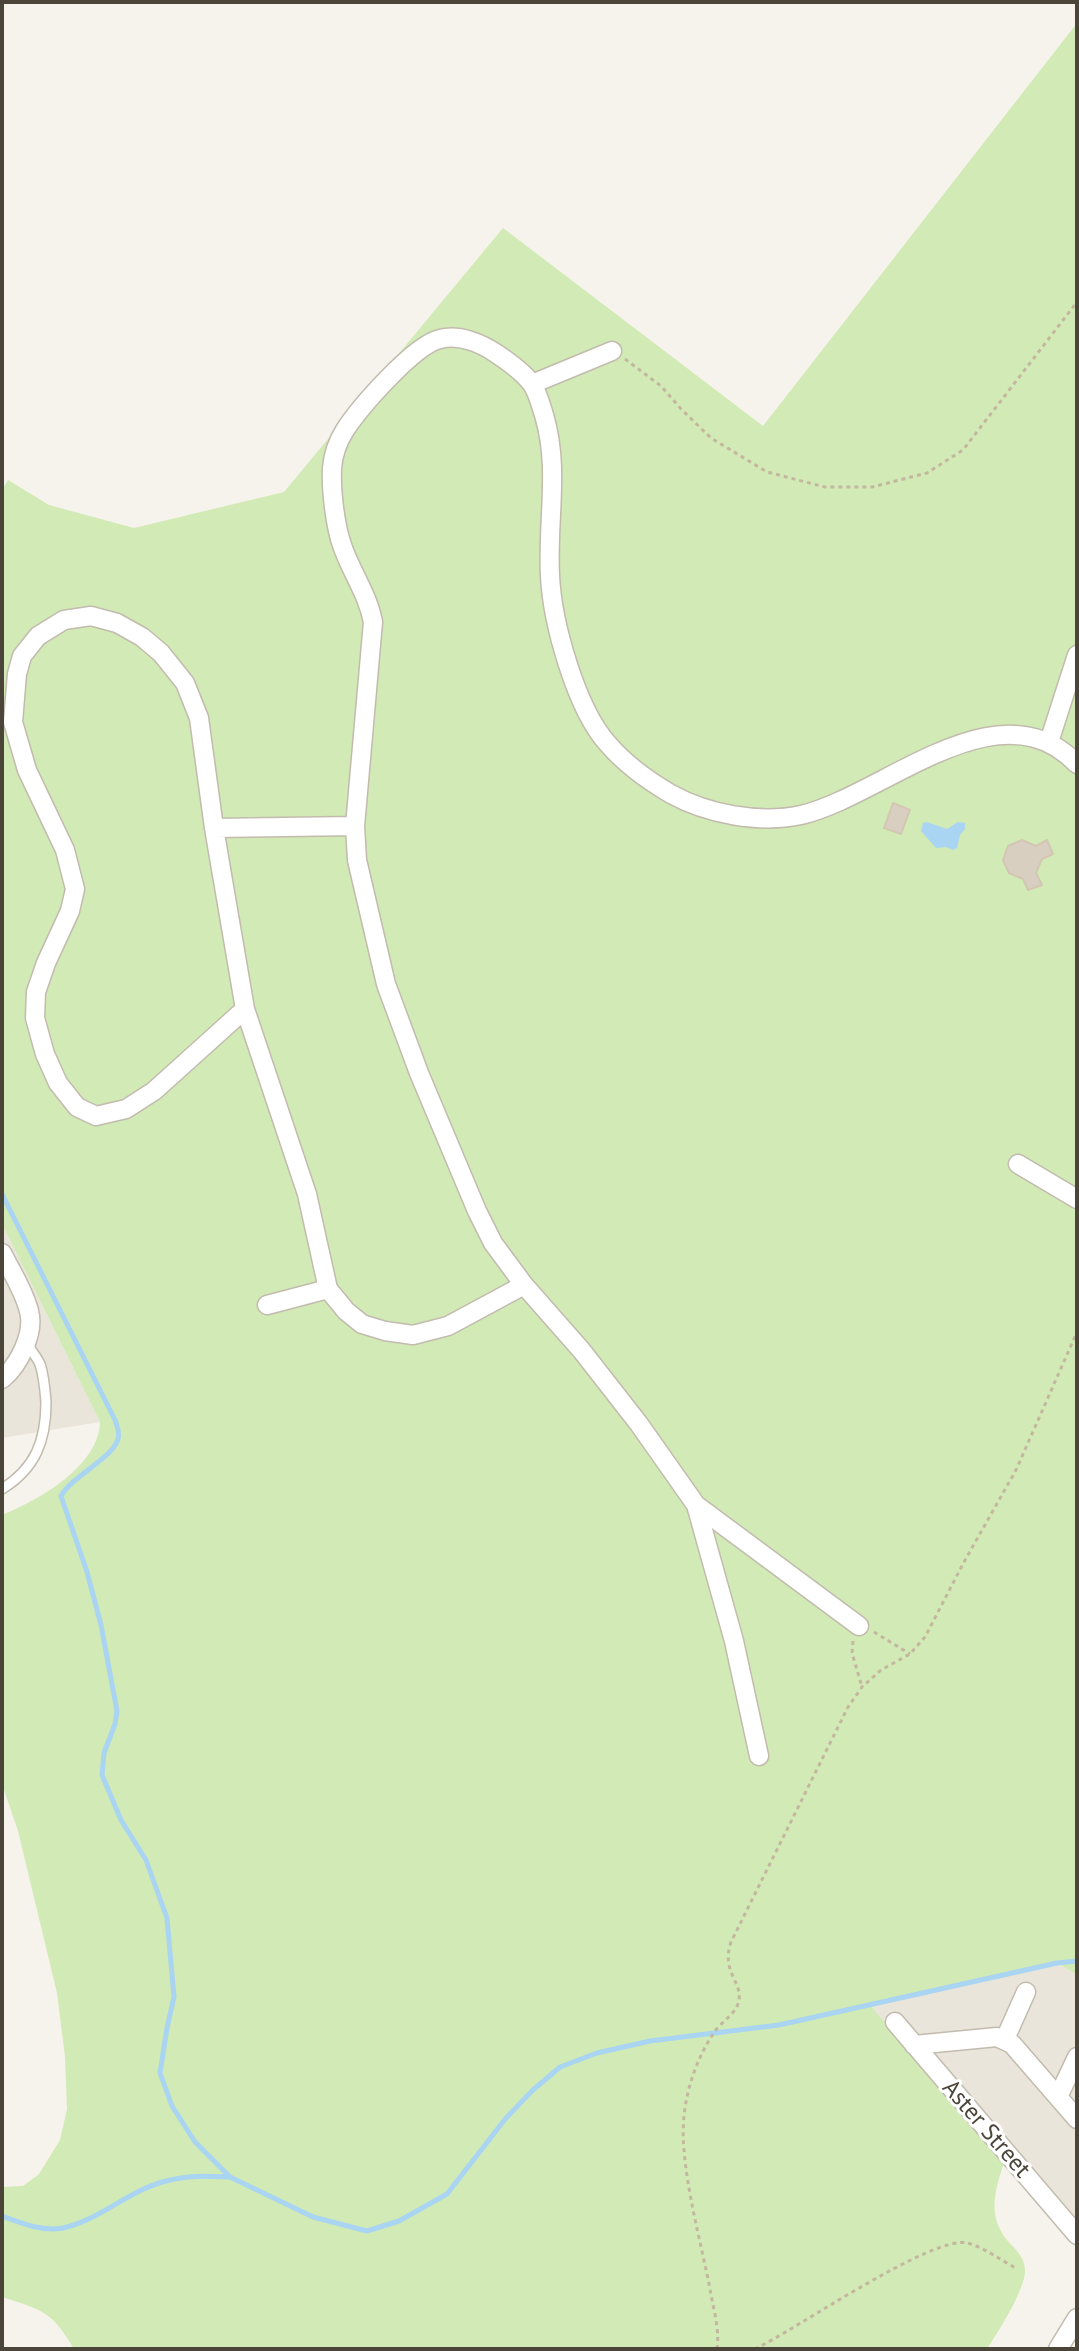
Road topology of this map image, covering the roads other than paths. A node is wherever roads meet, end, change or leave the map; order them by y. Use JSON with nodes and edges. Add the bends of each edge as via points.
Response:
{"nodes":[{"id":1,"x":612,"y":351,"type":"road end"},
{"id":2,"x":532,"y":384,"type":"junction"},
{"id":3,"x":1077,"y":655,"type":"edge"},
{"id":4,"x":1049,"y":742,"type":"junction"},
{"id":5,"x":1077,"y":764,"type":"edge"},
{"id":6,"x":355,"y":826,"type":"junction"},
{"id":7,"x":214,"y":828,"type":"junction"},
{"id":8,"x":245,"y":1009,"type":"junction"},
{"id":9,"x":1018,"y":1164,"type":"dead end"},
{"id":10,"x":1077,"y":1199,"type":"edge"},
{"id":11,"x":2,"y":1253,"type":"edge"},
{"id":12,"x":8,"y":1279,"type":"edge"},
{"id":13,"x":524,"y":1285,"type":"junction"},
{"id":14,"x":328,"y":1289,"type":"junction"},
{"id":15,"x":267,"y":1305,"type":"dead end"},
{"id":16,"x":26,"y":1342,"type":"junction"},
{"id":17,"x":5,"y":1376,"type":"edge"},
{"id":18,"x":2,"y":1489,"type":"edge"},
{"id":19,"x":696,"y":1505,"type":"junction"},
{"id":20,"x":859,"y":1626,"type":"road end"},
{"id":21,"x":759,"y":1756,"type":"dead end"},
{"id":22,"x":1026,"y":1992,"type":"dead end"},
{"id":23,"x":895,"y":2022,"type":"dead end"},
{"id":24,"x":1005,"y":2039,"type":"junction"},
{"id":25,"x":914,"y":2045,"type":"junction"},
{"id":26,"x":1077,"y":2057,"type":"edge"},
{"id":27,"x":1058,"y":2097,"type":"junction"},
{"id":28,"x":1077,"y":2119,"type":"edge"},
{"id":29,"x":1077,"y":2235,"type":"edge"}],
"edges":[{"from":1,"to":2,"type":"street"},
{"from":2,"to":4,"type":"street","via":[[553,456],[550,579],[560,636],[588,714],[605,742],[647,779],[702,807],[767,818],[826,806],[966,741],[1018,735]]},
{"from":2,"to":6,"type":"street","via":[[487,347],[464,338],[443,338],[402,364],[339,441],[332,466],[342,545],[373,622]]},
{"from":3,"to":4,"type":"street"},
{"from":4,"to":5,"type":"street"},
{"from":6,"to":7,"type":"street"},
{"from":6,"to":13,"type":"street","via":[[367,911],[391,999],[477,1211]]},
{"from":7,"to":8,"type":"street"},
{"from":7,"to":8,"type":"street","via":[[199,718],[185,683],[161,653],[117,623],[91,616],[64,620],[38,636],[22,656],[13,722],[27,770],[65,850],[75,889],[36,992],[35,1018],[58,1083],[77,1107],[96,1116],[126,1109],[154,1091]]},
{"from":8,"to":14,"type":"street","via":[[307,1194]]},
{"from":9,"to":10,"type":"street"},
{"from":11,"to":12,"type":"street"},
{"from":12,"to":16,"type":"street","via":[[29,1311]]},
{"from":13,"to":14,"type":"street","via":[[448,1326],[413,1335],[362,1324]]},
{"from":13,"to":19,"type":"street","via":[[582,1351]]},
{"from":14,"to":15,"type":"street"},
{"from":16,"to":17,"type":"street"},
{"from":16,"to":18,"type":"lane","via":[[39,1362],[45,1386],[43,1438],[26,1468]]},
{"from":19,"to":20,"type":"street"},
{"from":19,"to":21,"type":"street"},
{"from":22,"to":24,"type":"street"},
{"from":23,"to":25,"type":"street","name":"Aster Street"},
{"from":24,"to":25,"type":"street"},
{"from":24,"to":27,"type":"street"},
{"from":25,"to":29,"type":"street","name":"Aster Street"},
{"from":26,"to":27,"type":"street"},
{"from":27,"to":28,"type":"street"}]}
